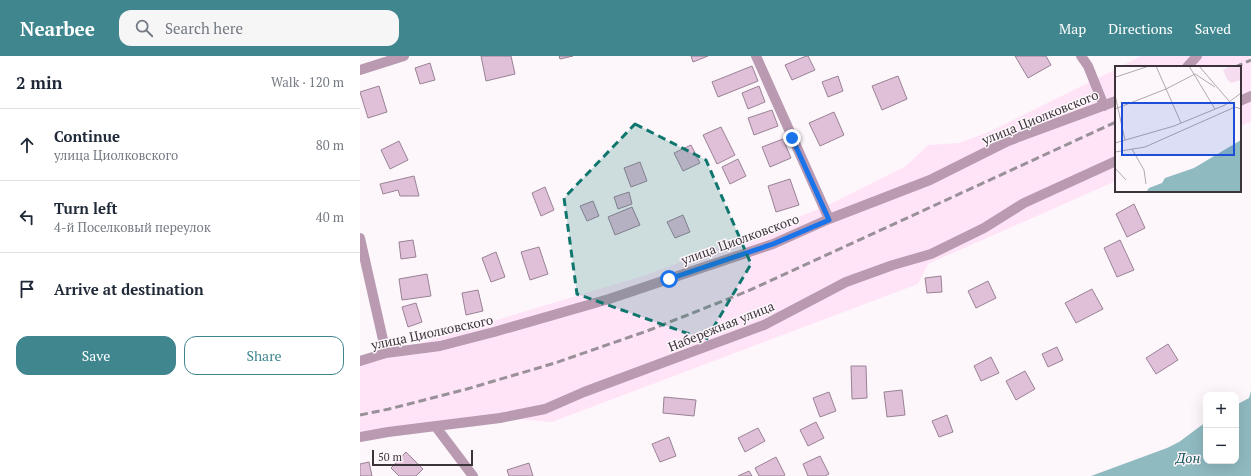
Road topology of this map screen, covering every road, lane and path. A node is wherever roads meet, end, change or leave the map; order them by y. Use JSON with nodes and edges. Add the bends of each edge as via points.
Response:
{"nodes":[{"id":1,"x":404,"y":56,"type":"edge"},
{"id":2,"x":756,"y":56,"type":"edge"},
{"id":3,"x":1080,"y":56,"type":"edge"},
{"id":4,"x":1197,"y":56,"type":"edge"},
{"id":5,"x":1188,"y":66,"type":"edge"},
{"id":6,"x":360,"y":70,"type":"edge"},
{"id":7,"x":1251,"y":96,"type":"edge"},
{"id":8,"x":1115,"y":101,"type":"edge"},
{"id":9,"x":1241,"y":101,"type":"edge"},
{"id":10,"x":1104,"y":106,"type":"junction"},
{"id":11,"x":1115,"y":161,"type":"edge"},
{"id":12,"x":829,"y":220,"type":"junction"},
{"id":13,"x":360,"y":238,"type":"edge"},
{"id":14,"x":386,"y":353,"type":"junction"},
{"id":15,"x":360,"y":361,"type":"edge"},
{"id":16,"x":436,"y":427,"type":"junction"},
{"id":17,"x":360,"y":437,"type":"edge"},
{"id":18,"x":473,"y":476,"type":"edge"}],
"edges":[{"from":1,"to":6,"type":"street"},
{"from":2,"to":12,"type":"street"},
{"from":3,"to":10,"type":"street","via":[[1088,66]]},
{"from":4,"to":5,"type":"street"},
{"from":7,"to":9,"type":"street"},
{"from":8,"to":10,"type":"street","name":"улица Циолковского"},
{"from":10,"to":12,"type":"street","name":"улица Циолковского","via":[[1008,141],[930,180]]},
{"from":11,"to":16,"type":"street","name":"Набережная улица","via":[[1024,203],[984,228],[931,254],[846,282],[764,325],[545,408],[500,418]]},
{"from":12,"to":14,"type":"street","name":"улица Циолковского","via":[[773,244],[601,301],[440,346]]},
{"from":13,"to":14,"type":"street"},
{"from":14,"to":15,"type":"street","name":"улица Циолковского"},
{"from":16,"to":17,"type":"street","name":"Набережная улица"},
{"from":16,"to":18,"type":"street"}]}
